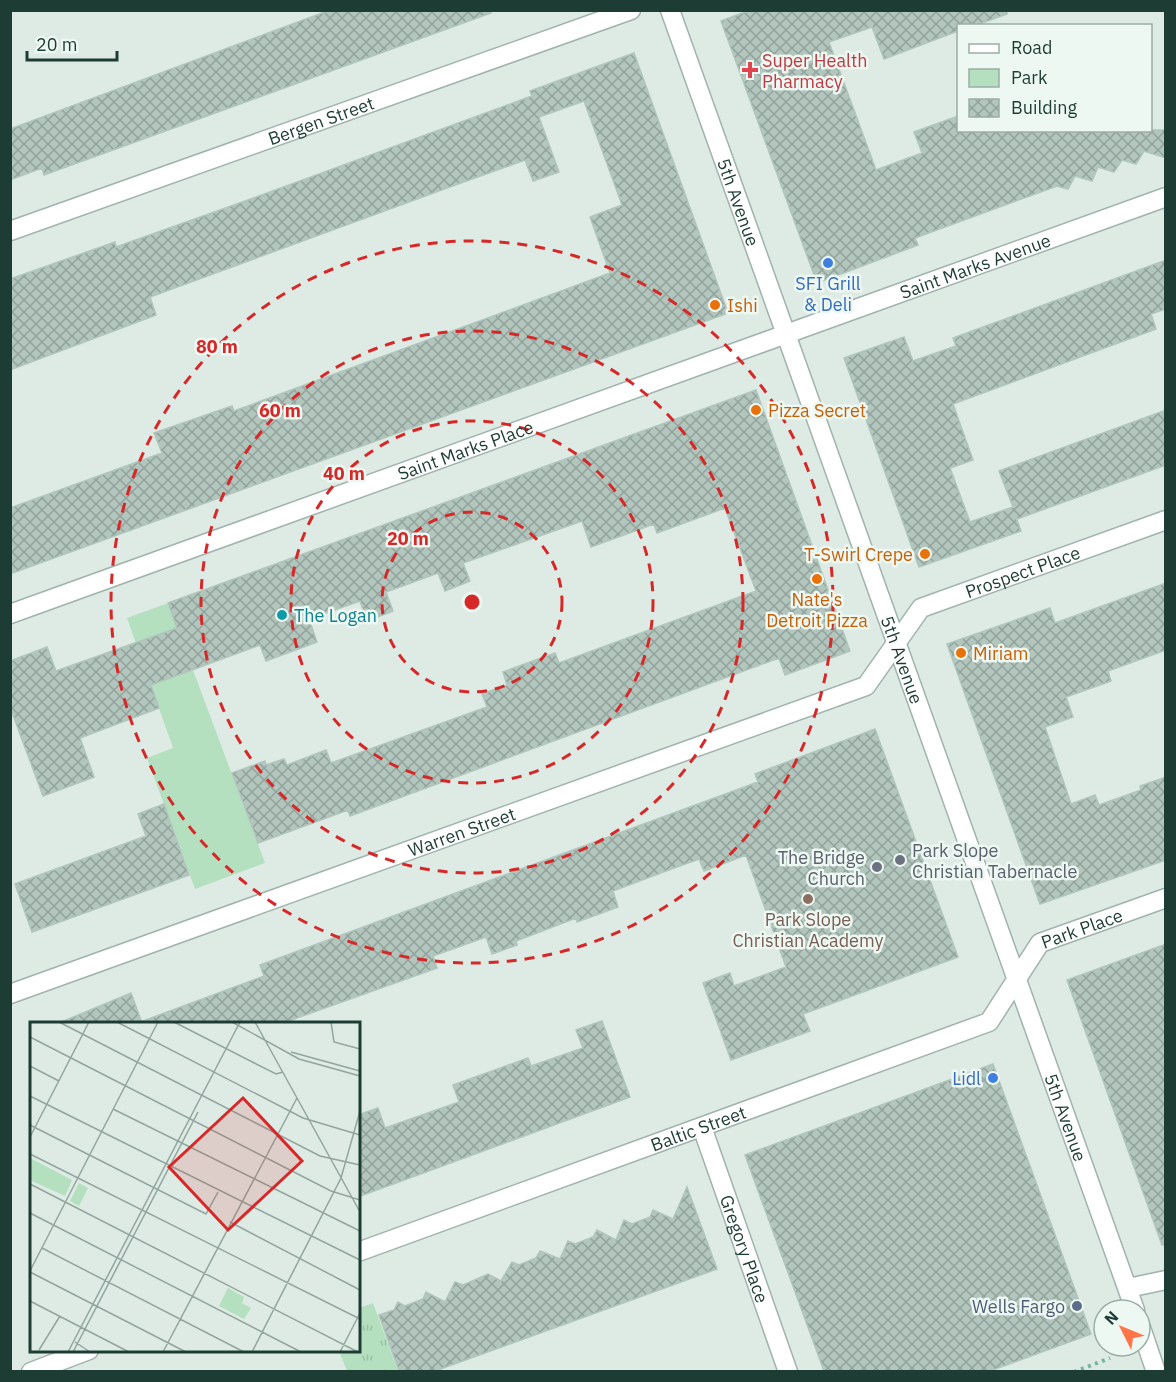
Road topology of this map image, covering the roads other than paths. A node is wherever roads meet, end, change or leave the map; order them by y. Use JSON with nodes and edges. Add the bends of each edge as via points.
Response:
{"nodes":[{"id":1,"x":631,"y":10,"type":"edge"},
{"id":2,"x":670,"y":10,"type":"edge"},
{"id":3,"x":1166,"y":197,"type":"edge"},
{"id":4,"x":10,"y":231,"type":"edge"},
{"id":5,"x":786,"y":334,"type":"junction"},
{"id":6,"x":1166,"y":520,"type":"edge"},
{"id":7,"x":10,"y":614,"type":"edge"},
{"id":8,"x":897,"y":645,"type":"junction"},
{"id":9,"x":1166,"y":898,"type":"edge"},
{"id":10,"x":1017,"y":981,"type":"junction"},
{"id":11,"x":10,"y":994,"type":"edge"},
{"id":12,"x":702,"y":1127,"type":"junction"},
{"id":13,"x":360,"y":1251,"type":"edge"},
{"id":14,"x":1166,"y":1280,"type":"edge"},
{"id":15,"x":1128,"y":1288,"type":"junction"},
{"id":16,"x":1131,"y":1298,"type":"edge"},
{"id":17,"x":83,"y":1352,"type":"edge"},
{"id":18,"x":31,"y":1371,"type":"edge"},
{"id":19,"x":788,"y":1371,"type":"edge"}],
"edges":[{"from":1,"to":4,"type":"street","name":"Bergen Street"},
{"from":2,"to":5,"type":"street","name":"5th Avenue"},
{"from":3,"to":5,"type":"street","name":"Saint Marks Avenue"},
{"from":5,"to":7,"type":"street","name":"Saint Marks Place"},
{"from":5,"to":8,"type":"street","name":"5th Avenue"},
{"from":6,"to":8,"type":"street","name":"Prospect Place","via":[[921,608]]},
{"from":8,"to":10,"type":"street","name":"5th Avenue"},
{"from":8,"to":11,"type":"street","name":"Warren Street","via":[[866,686]]},
{"from":9,"to":10,"type":"street","name":"Park Place","via":[[1040,943]]},
{"from":10,"to":12,"type":"street","name":"Baltic Street","via":[[989,1022]]},
{"from":10,"to":15,"type":"street","name":"5th Avenue"},
{"from":12,"to":13,"type":"street","name":"Baltic Street"},
{"from":12,"to":19,"type":"street","name":"Gregory Place"},
{"from":14,"to":15,"type":"street"},
{"from":15,"to":16,"type":"street","name":"5th Avenue"},
{"from":17,"to":18,"type":"street"}]}
